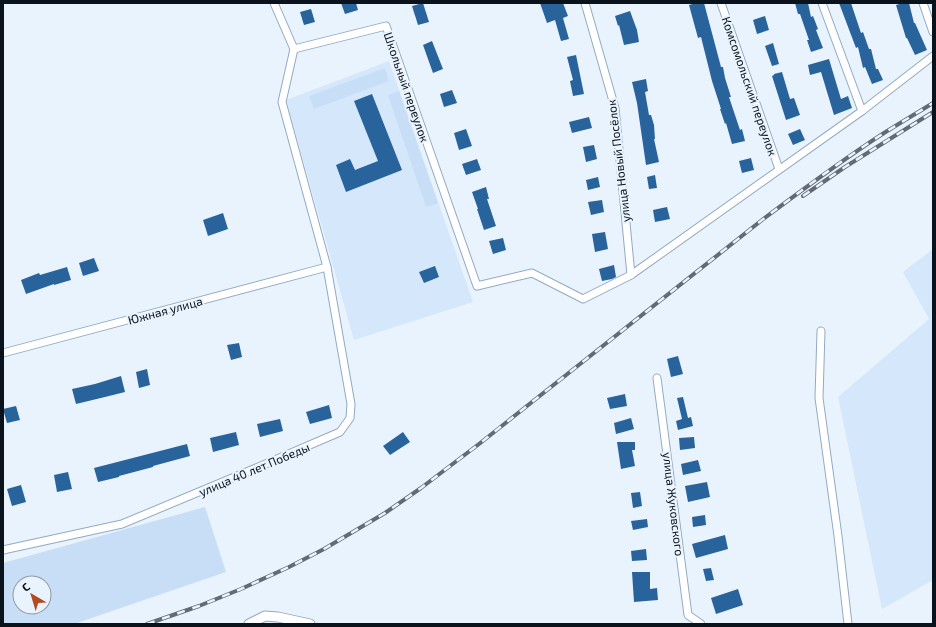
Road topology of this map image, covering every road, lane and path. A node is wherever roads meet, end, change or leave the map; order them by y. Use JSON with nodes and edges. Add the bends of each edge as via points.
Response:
{"nodes":[{"id":1,"x":274,"y":3,"type":"edge"},
{"id":2,"x":585,"y":3,"type":"edge"},
{"id":3,"x":721,"y":3,"type":"edge"},
{"id":4,"x":822,"y":3,"type":"edge"},
{"id":5,"x":923,"y":3,"type":"edge"},
{"id":6,"x":933,"y":32,"type":"edge"},
{"id":7,"x":294,"y":49,"type":"junction"},
{"id":8,"x":933,"y":56,"type":"edge"},
{"id":9,"x":862,"y":110,"type":"junction"},
{"id":10,"x":779,"y":170,"type":"junction"},
{"id":11,"x":327,"y":267,"type":"junction"},
{"id":12,"x":631,"y":275,"type":"junction"},
{"id":13,"x":821,"y":332,"type":"dead end"},
{"id":14,"x":3,"y":353,"type":"edge"},
{"id":15,"x":657,"y":378,"type":"dead end"},
{"id":16,"x":3,"y":550,"type":"edge"},
{"id":17,"x":249,"y":624,"type":"edge"},
{"id":18,"x":310,"y":624,"type":"edge"},
{"id":19,"x":701,"y":624,"type":"edge"},
{"id":20,"x":848,"y":624,"type":"edge"}],
"edges":[{"from":1,"to":7,"type":"street"},
{"from":2,"to":12,"type":"street","name":"улица Новый Посёлок","via":[[615,108]]},
{"from":3,"to":10,"type":"street","name":"Комсомольский переулок"},
{"from":4,"to":9,"type":"street"},
{"from":5,"to":6,"type":"street"},
{"from":7,"to":11,"type":"street","name":"улица 40 лет Победы","via":[[282,102]]},
{"from":7,"to":12,"type":"street","name":"Школьный переулок","via":[[386,26],[477,286],[532,273],[583,299]]},
{"from":8,"to":9,"type":"street"},
{"from":9,"to":10,"type":"street"},
{"from":10,"to":12,"type":"street"},
{"from":11,"to":14,"type":"street","name":"Южная улица"},
{"from":11,"to":16,"type":"street","name":"улица 40 лет Победы","via":[[351,404],[350,418],[340,432],[122,524]]},
{"from":13,"to":20,"type":"street","via":[[819,398]]},
{"from":15,"to":19,"type":"street","name":"улица Жуковского","via":[[688,615]]},
{"from":17,"to":18,"type":"street","via":[[265,616]]}]}
